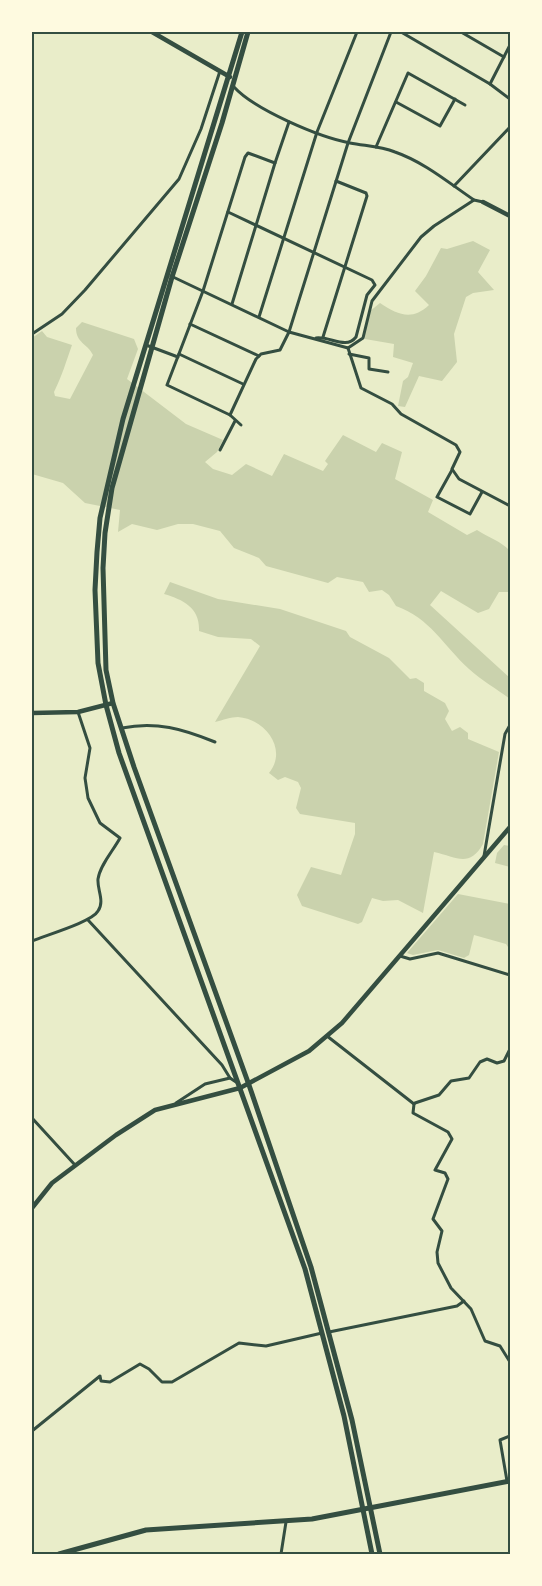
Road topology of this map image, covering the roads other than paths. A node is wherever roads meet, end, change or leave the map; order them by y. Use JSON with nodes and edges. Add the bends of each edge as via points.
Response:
{"nodes":[{"id":1,"x":152,"y":32,"type":"edge"},
{"id":2,"x":242,"y":32,"type":"edge"},
{"id":3,"x":248,"y":32,"type":"edge"},
{"id":4,"x":357,"y":32,"type":"edge"},
{"id":5,"x":391,"y":32,"type":"edge"},
{"id":6,"x":400,"y":32,"type":"edge"},
{"id":7,"x":461,"y":32,"type":"edge"},
{"id":8,"x":510,"y":45,"type":"edge"},
{"id":9,"x":504,"y":57,"type":"junction"},
{"id":10,"x":220,"y":71,"type":"junction"},
{"id":11,"x":232,"y":81,"type":"junction"},
{"id":12,"x":490,"y":84,"type":"junction"},
{"id":13,"x":455,"y":99,"type":"junction"},
{"id":14,"x":510,"y":99,"type":"edge"},
{"id":15,"x":396,"y":102,"type":"junction"},
{"id":16,"x":465,"y":105,"type":"dead end"},
{"id":17,"x":289,"y":122,"type":"junction"},
{"id":18,"x":510,"y":127,"type":"edge"},
{"id":19,"x":317,"y":132,"type":"junction"},
{"id":20,"x":348,"y":143,"type":"junction"},
{"id":21,"x":376,"y":147,"type":"junction"},
{"id":22,"x":275,"y":163,"type":"junction"},
{"id":23,"x":336,"y":181,"type":"junction"},
{"id":24,"x":454,"y":186,"type":"junction"},
{"id":25,"x":474,"y":200,"type":"junction"},
{"id":26,"x":483,"y":202,"type":"joint"},
{"id":27,"x":228,"y":212,"type":"junction"},
{"id":28,"x":510,"y":216,"type":"edge"},
{"id":29,"x":256,"y":225,"type":"junction"},
{"id":30,"x":285,"y":238,"type":"junction"},
{"id":31,"x":314,"y":251,"type":"junction"},
{"id":32,"x":344,"y":264,"type":"junction"},
{"id":33,"x":170,"y":276,"type":"junction"},
{"id":34,"x":203,"y":291,"type":"junction"},
{"id":35,"x":232,"y":304,"type":"junction"},
{"id":36,"x":259,"y":317,"type":"junction"},
{"id":37,"x":190,"y":324,"type":"junction"},
{"id":38,"x":289,"y":332,"type":"junction"},
{"id":39,"x":32,"y":334,"type":"edge"},
{"id":40,"x":323,"y":337,"type":"junction"},
{"id":41,"x":313,"y":339,"type":"junction"},
{"id":42,"x":148,"y":346,"type":"junction"},
{"id":43,"x":348,"y":348,"type":"junction"},
{"id":44,"x":349,"y":354,"type":"junction"},
{"id":45,"x":178,"y":355,"type":"junction"},
{"id":46,"x":259,"y":356,"type":"junction"},
{"id":47,"x":388,"y":372,"type":"dead end"},
{"id":48,"x":243,"y":384,"type":"junction"},
{"id":49,"x":231,"y":415,"type":"junction"},
{"id":50,"x":235,"y":421,"type":"junction"},
{"id":51,"x":240,"y":425,"type":"dead end"},
{"id":52,"x":220,"y":450,"type":"dead end"},
{"id":53,"x":452,"y":469,"type":"junction"},
{"id":54,"x":482,"y":492,"type":"junction"},
{"id":55,"x":510,"y":506,"type":"edge"},
{"id":56,"x":109,"y":704,"type":"junction"},
{"id":57,"x":78,"y":712,"type":"junction"},
{"id":58,"x":32,"y":713,"type":"edge"},
{"id":59,"x":510,"y":725,"type":"edge"},
{"id":60,"x":122,"y":728,"type":"junction"},
{"id":61,"x":215,"y":742,"type":"dead end"},
{"id":62,"x":510,"y":826,"type":"edge"},
{"id":63,"x":484,"y":856,"type":"junction"},
{"id":64,"x":88,"y":920,"type":"junction"},
{"id":65,"x":32,"y":941,"type":"edge"},
{"id":66,"x":400,"y":956,"type":"junction"},
{"id":67,"x":510,"y":975,"type":"edge"},
{"id":68,"x":327,"y":1036,"type":"junction"},
{"id":69,"x":510,"y":1049,"type":"edge"},
{"id":70,"x":230,"y":1078,"type":"junction"},
{"id":71,"x":249,"y":1085,"type":"junction"},
{"id":72,"x":239,"y":1086,"type":"junction"},
{"id":73,"x":176,"y":1103,"type":"junction"},
{"id":74,"x":414,"y":1104,"type":"junction"},
{"id":75,"x":32,"y":1118,"type":"edge"},
{"id":76,"x":75,"y":1165,"type":"junction"},
{"id":77,"x":32,"y":1208,"type":"edge"},
{"id":78,"x":464,"y":1301,"type":"junction"},
{"id":79,"x":326,"y":1333,"type":"junction"},
{"id":80,"x":510,"y":1362,"type":"edge"},
{"id":81,"x":32,"y":1431,"type":"edge"},
{"id":82,"x":510,"y":1436,"type":"edge"},
{"id":83,"x":509,"y":1481,"type":"edge"},
{"id":84,"x":367,"y":1507,"type":"junction"},
{"id":85,"x":286,"y":1522,"type":"junction"},
{"id":86,"x":59,"y":1554,"type":"edge"},
{"id":87,"x":281,"y":1554,"type":"edge"},
{"id":88,"x":372,"y":1554,"type":"edge"},
{"id":89,"x":380,"y":1554,"type":"edge"}],
"edges":[{"from":1,"to":10,"type":"street"},
{"from":2,"to":11,"type":"main road"},
{"from":3,"to":11,"type":"main road"},
{"from":4,"to":19,"type":"street"},
{"from":5,"to":20,"type":"street"},
{"from":6,"to":12,"type":"street"},
{"from":7,"to":9,"type":"street"},
{"from":8,"to":9,"type":"street"},
{"from":9,"to":12,"type":"street"},
{"from":10,"to":11,"type":"street"},
{"from":10,"to":39,"type":"street","via":[[179,179],[85,290],[62,314]]},
{"from":11,"to":17,"type":"street","via":[[250,101]]},
{"from":11,"to":33,"type":"main road"},
{"from":12,"to":14,"type":"street"},
{"from":13,"to":15,"type":"street","via":[[440,126]]},
{"from":13,"to":15,"type":"street","via":[[408,73]]},
{"from":13,"to":16,"type":"street"},
{"from":15,"to":21,"type":"street"},
{"from":17,"to":19,"type":"street"},
{"from":17,"to":22,"type":"street"},
{"from":18,"to":24,"type":"street"},
{"from":19,"to":20,"type":"street"},
{"from":19,"to":30,"type":"street"},
{"from":20,"to":21,"type":"street"},
{"from":20,"to":23,"type":"street"},
{"from":21,"to":24,"type":"street","via":[[420,164]]},
{"from":22,"to":27,"type":"street","via":[[248,153]]},
{"from":22,"to":29,"type":"street"},
{"from":23,"to":31,"type":"street"},
{"from":23,"to":32,"type":"street","via":[[367,196]]},
{"from":24,"to":25,"type":"street"},
{"from":25,"to":26,"type":"street"},
{"from":25,"to":43,"type":"street","via":[[421,237],[372,301],[363,338]]},
{"from":26,"to":28,"type":"street"},
{"from":27,"to":29,"type":"street"},
{"from":27,"to":34,"type":"street"},
{"from":29,"to":30,"type":"street"},
{"from":29,"to":35,"type":"street"},
{"from":30,"to":31,"type":"street"},
{"from":30,"to":36,"type":"street"},
{"from":31,"to":32,"type":"street"},
{"from":31,"to":38,"type":"street"},
{"from":32,"to":40,"type":"street"},
{"from":32,"to":40,"type":"street","via":[[369,276],[375,285],[367,295],[352,342]]},
{"from":33,"to":34,"type":"street"},
{"from":33,"to":42,"type":"main road"},
{"from":34,"to":35,"type":"street"},
{"from":34,"to":37,"type":"street"},
{"from":35,"to":36,"type":"street"},
{"from":36,"to":38,"type":"street"},
{"from":37,"to":45,"type":"street"},
{"from":37,"to":46,"type":"street"},
{"from":38,"to":41,"type":"street"},
{"from":38,"to":46,"type":"street","via":[[280,351]]},
{"from":40,"to":41,"type":"street"},
{"from":41,"to":43,"type":"street"},
{"from":42,"to":45,"type":"street"},
{"from":42,"to":56,"type":"main road","via":[[122,424],[100,518],[95,590],[98,663]]},
{"from":43,"to":44,"type":"street"},
{"from":44,"to":47,"type":"street","via":[[369,358],[369,369]]},
{"from":44,"to":53,"type":"street","via":[[361,388],[459,448]]},
{"from":45,"to":48,"type":"street"},
{"from":45,"to":49,"type":"street","via":[[167,385]]},
{"from":46,"to":48,"type":"street"},
{"from":48,"to":49,"type":"street"},
{"from":49,"to":50,"type":"street"},
{"from":50,"to":51,"type":"street"},
{"from":50,"to":52,"type":"street"},
{"from":53,"to":54,"type":"street","via":[[459,479]]},
{"from":53,"to":54,"type":"street","via":[[437,497],[470,514]]},
{"from":54,"to":55,"type":"street"},
{"from":56,"to":57,"type":"street"},
{"from":56,"to":60,"type":"main road"},
{"from":56,"to":72,"type":"main road","via":[[119,753]]},
{"from":57,"to":58,"type":"street"},
{"from":57,"to":64,"type":"street","via":[[90,748],[85,778],[88,798],[100,823],[120,838],[100,871],[101,903]]},
{"from":59,"to":63,"type":"street","via":[[505,734]]},
{"from":60,"to":61,"type":"street","via":[[141,724],[180,728]]},
{"from":60,"to":71,"type":"main road"},
{"from":62,"to":63,"type":"street"},
{"from":63,"to":66,"type":"street"},
{"from":64,"to":65,"type":"street"},
{"from":64,"to":70,"type":"street"},
{"from":66,"to":67,"type":"street","via":[[410,959],[438,953]]},
{"from":66,"to":68,"type":"street"},
{"from":68,"to":71,"type":"street","via":[[309,1051]]},
{"from":68,"to":74,"type":"street"},
{"from":69,"to":74,"type":"street","via":[[504,1061],[480,1062],[469,1078],[451,1081],[439,1095]]},
{"from":70,"to":72,"type":"street"},
{"from":70,"to":73,"type":"street","via":[[205,1083]]},
{"from":71,"to":72,"type":"street"},
{"from":71,"to":79,"type":"main road","via":[[311,1267]]},
{"from":72,"to":73,"type":"street"},
{"from":72,"to":79,"type":"main road"},
{"from":73,"to":76,"type":"street","via":[[142,1117]]},
{"from":74,"to":78,"type":"street","via":[[413,1113],[448,1132],[452,1139],[435,1170],[445,1173],[448,1179],[433,1219],[442,1231],[438,1263]]},
{"from":75,"to":76,"type":"street"},
{"from":76,"to":77,"type":"street","via":[[52,1183]]},
{"from":78,"to":79,"type":"street","via":[[457,1306]]},
{"from":78,"to":80,"type":"street","via":[[485,1341],[500,1346]]},
{"from":79,"to":81,"type":"street","via":[[266,1346],[239,1343],[172,1382],[162,1382],[140,1364],[110,1382],[101,1381],[100,1376]]},
{"from":79,"to":84,"type":"main road"},
{"from":82,"to":83,"type":"street","via":[[500,1440]]},
{"from":83,"to":84,"type":"main road"},
{"from":84,"to":85,"type":"main road"},
{"from":84,"to":88,"type":"main road"},
{"from":84,"to":89,"type":"main road"},
{"from":85,"to":86,"type":"main road","via":[[146,1530]]},
{"from":85,"to":87,"type":"street"}]}
